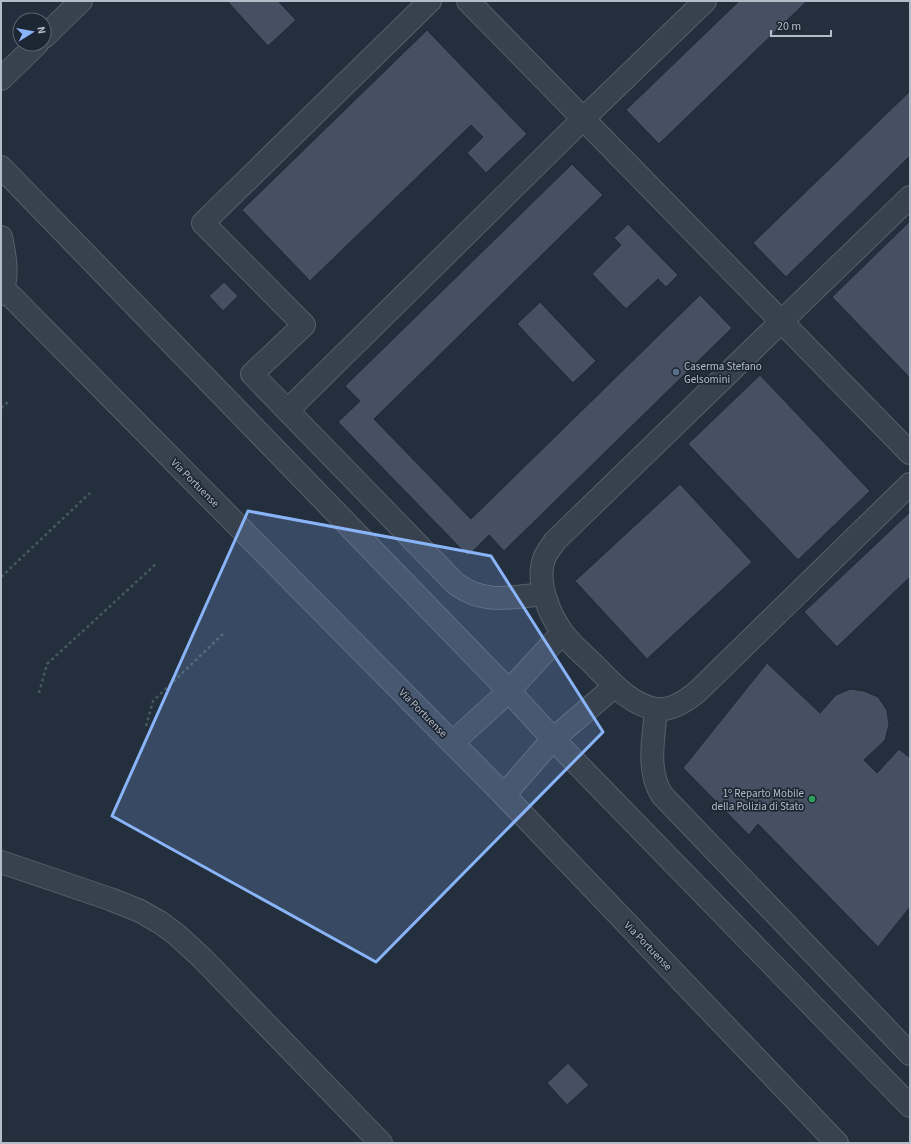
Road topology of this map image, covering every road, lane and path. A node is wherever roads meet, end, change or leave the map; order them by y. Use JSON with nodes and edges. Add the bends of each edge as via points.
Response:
{"nodes":[{"id":1,"x":81,"y":1,"type":"edge"},
{"id":2,"x":430,"y":1,"type":"edge"},
{"id":3,"x":468,"y":1,"type":"edge"},
{"id":4,"x":705,"y":1,"type":"edge"},
{"id":5,"x":52,"y":29,"type":"edge"},
{"id":6,"x":29,"y":52,"type":"edge"},
{"id":7,"x":1,"y":79,"type":"edge"},
{"id":8,"x":583,"y":119,"type":"junction"},
{"id":9,"x":1,"y":167,"type":"edge"},
{"id":10,"x":910,"y":197,"type":"edge"},
{"id":11,"x":1,"y":237,"type":"edge"},
{"id":12,"x":2,"y":291,"type":"edge"},
{"id":13,"x":781,"y":322,"type":"junction"},
{"id":14,"x":8,"y":402,"type":"dead end"},
{"id":15,"x":1,"y":408,"type":"edge"},
{"id":16,"x":288,"y":410,"type":"junction"},
{"id":17,"x":910,"y":453,"type":"edge"},
{"id":18,"x":910,"y":484,"type":"edge"},
{"id":19,"x":90,"y":493,"type":"dead end"},
{"id":20,"x":157,"y":563,"type":"dead end"},
{"id":21,"x":1,"y":577,"type":"edge"},
{"id":22,"x":544,"y":594,"type":"junction"},
{"id":23,"x":562,"y":633,"type":"junction"},
{"id":24,"x":223,"y":634,"type":"dead end"},
{"id":25,"x":615,"y":686,"type":"junction"},
{"id":26,"x":508,"y":691,"type":"junction"},
{"id":27,"x":39,"y":693,"type":"dead end"},
{"id":28,"x":656,"y":709,"type":"junction"},
{"id":29,"x":146,"y":726,"type":"dead end"},
{"id":30,"x":553,"y":740,"type":"junction"},
{"id":31,"x":452,"y":743,"type":"junction"},
{"id":32,"x":504,"y":796,"type":"junction"},
{"id":33,"x":1,"y":862,"type":"edge"},
{"id":34,"x":910,"y":1054,"type":"edge"},
{"id":35,"x":910,"y":1106,"type":"edge"},
{"id":36,"x":381,"y":1143,"type":"edge"},
{"id":37,"x":837,"y":1143,"type":"edge"}],
"edges":[{"from":1,"to":5,"type":"street"},
{"from":2,"to":16,"type":"street","via":[[203,222],[304,325],[252,374]]},
{"from":3,"to":8,"type":"street"},
{"from":4,"to":8,"type":"street"},
{"from":6,"to":7,"type":"street"},
{"from":8,"to":13,"type":"street"},
{"from":8,"to":16,"type":"street"},
{"from":9,"to":26,"type":"street"},
{"from":10,"to":13,"type":"street"},
{"from":11,"to":12,"type":"street","via":[[6,262]]},
{"from":12,"to":31,"type":"street","name":"Via Portuense"},
{"from":13,"to":17,"type":"street"},
{"from":13,"to":22,"type":"street","via":[[555,541],[544,558],[541,576]]},
{"from":14,"to":15,"type":"path"},
{"from":16,"to":22,"type":"street","via":[[460,588],[488,598]]},
{"from":18,"to":28,"type":"street","via":[[697,692],[675,706]]},
{"from":19,"to":21,"type":"path"},
{"from":20,"to":27,"type":"path","via":[[47,664]]},
{"from":22,"to":23,"type":"street"},
{"from":23,"to":25,"type":"street"},
{"from":23,"to":26,"type":"street"},
{"from":24,"to":29,"type":"path","via":[[153,701]]},
{"from":25,"to":28,"type":"street","via":[[633,700]]},
{"from":25,"to":30,"type":"street"},
{"from":26,"to":30,"type":"street"},
{"from":26,"to":31,"type":"street"},
{"from":28,"to":34,"type":"street","via":[[653,768],[662,795]]},
{"from":30,"to":32,"type":"street"},
{"from":30,"to":35,"type":"street"},
{"from":31,"to":32,"type":"street","name":"Via Portuense"},
{"from":32,"to":37,"type":"street","name":"Via Portuense"},
{"from":33,"to":36,"type":"street","via":[[140,911],[177,935],[209,964]]}]}
